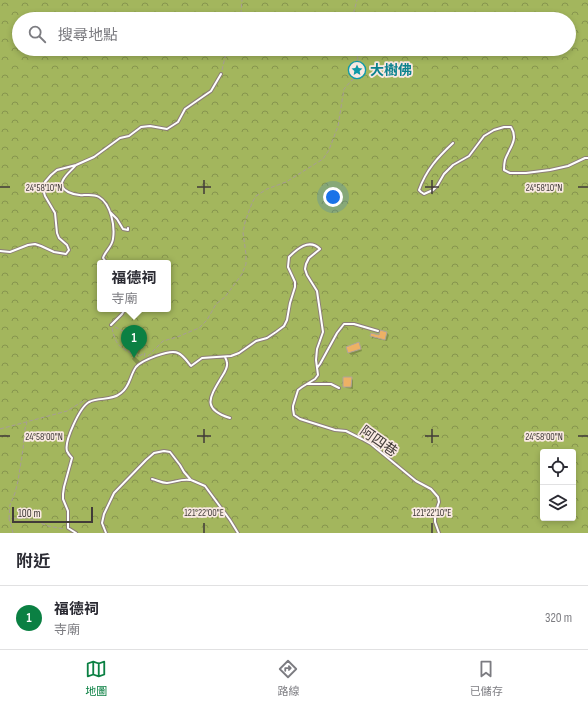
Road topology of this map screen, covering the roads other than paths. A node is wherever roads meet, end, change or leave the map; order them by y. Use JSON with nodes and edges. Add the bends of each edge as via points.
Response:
{"nodes":[{"id":1,"x":221,"y":74,"type":"road end"},
{"id":2,"x":453,"y":143,"type":"dead end"},
{"id":3,"x":588,"y":158,"type":"edge"},
{"id":4,"x":76,"y":165,"type":"junction"},
{"id":5,"x":109,"y":211,"type":"junction"},
{"id":6,"x":128,"y":228,"type":"dead end"},
{"id":7,"x":0,"y":251,"type":"edge"},
{"id":8,"x":105,"y":260,"type":"edge"},
{"id":9,"x":123,"y":312,"type":"edge"},
{"id":10,"x":111,"y":325,"type":"road end"},
{"id":11,"x":378,"y":331,"type":"dead end"},
{"id":12,"x":225,"y":357,"type":"junction"},
{"id":13,"x":317,"y":368,"type":"junction"},
{"id":14,"x":308,"y":384,"type":"junction"},
{"id":15,"x":339,"y":388,"type":"dead end"},
{"id":16,"x":230,"y":418,"type":"dead end"},
{"id":17,"x":152,"y":479,"type":"dead end"},
{"id":18,"x":191,"y":480,"type":"junction"},
{"id":19,"x":76,"y":533,"type":"edge"},
{"id":20,"x":106,"y":533,"type":"edge"},
{"id":21,"x":238,"y":533,"type":"edge"},
{"id":22,"x":439,"y":533,"type":"edge"}],
"edges":[{"from":1,"to":4,"type":"lane","via":[[211,91],[185,109],[178,122],[167,129],[141,127]]},
{"from":2,"to":3,"type":"lane","via":[[432,166],[419,190],[424,194],[433,190],[444,174],[468,156],[484,136],[504,127],[510,127],[515,137],[504,163],[504,170],[510,173],[568,166]]},
{"from":4,"to":5,"type":"lane","via":[[63,180],[64,189],[74,194],[97,196],[105,202]]},
{"from":4,"to":7,"type":"lane","via":[[57,170],[45,182],[43,189],[55,213],[59,238],[69,250],[66,254],[35,244],[10,252]]},
{"from":5,"to":6,"type":"lane","via":[[117,218],[123,229]]},
{"from":5,"to":8,"type":"lane","via":[[113,237],[103,256]]},
{"from":9,"to":10,"type":"lane"},
{"from":11,"to":13,"type":"lane","via":[[354,324],[344,324]]},
{"from":12,"to":13,"type":"lane","via":[[239,353],[284,326],[295,287],[288,267],[289,257],[299,247],[310,244],[320,249],[309,258],[305,269],[317,291],[323,332],[317,349]]},
{"from":12,"to":16,"type":"lane","via":[[225,371],[214,390],[210,404],[219,414]]},
{"from":12,"to":19,"type":"lane","via":[[202,358],[191,366],[179,353],[172,352],[142,361],[122,393],[90,402],[85,406],[75,422],[67,444],[67,450],[72,458],[63,500],[68,511],[68,528]]},
{"from":13,"to":14,"type":"lane","via":[[318,375]]},
{"from":14,"to":15,"type":"lane","via":[[332,384]]},
{"from":14,"to":22,"type":"lane","name":"阿四巷","via":[[298,390],[293,406],[294,415],[335,430],[346,431],[362,439],[416,481],[431,489],[439,502],[435,514]]},
{"from":17,"to":18,"type":"lane","via":[[167,483]]},
{"from":18,"to":20,"type":"lane","via":[[170,452],[154,453],[114,493],[102,523]]},
{"from":18,"to":21,"type":"lane","via":[[205,486]]}]}
